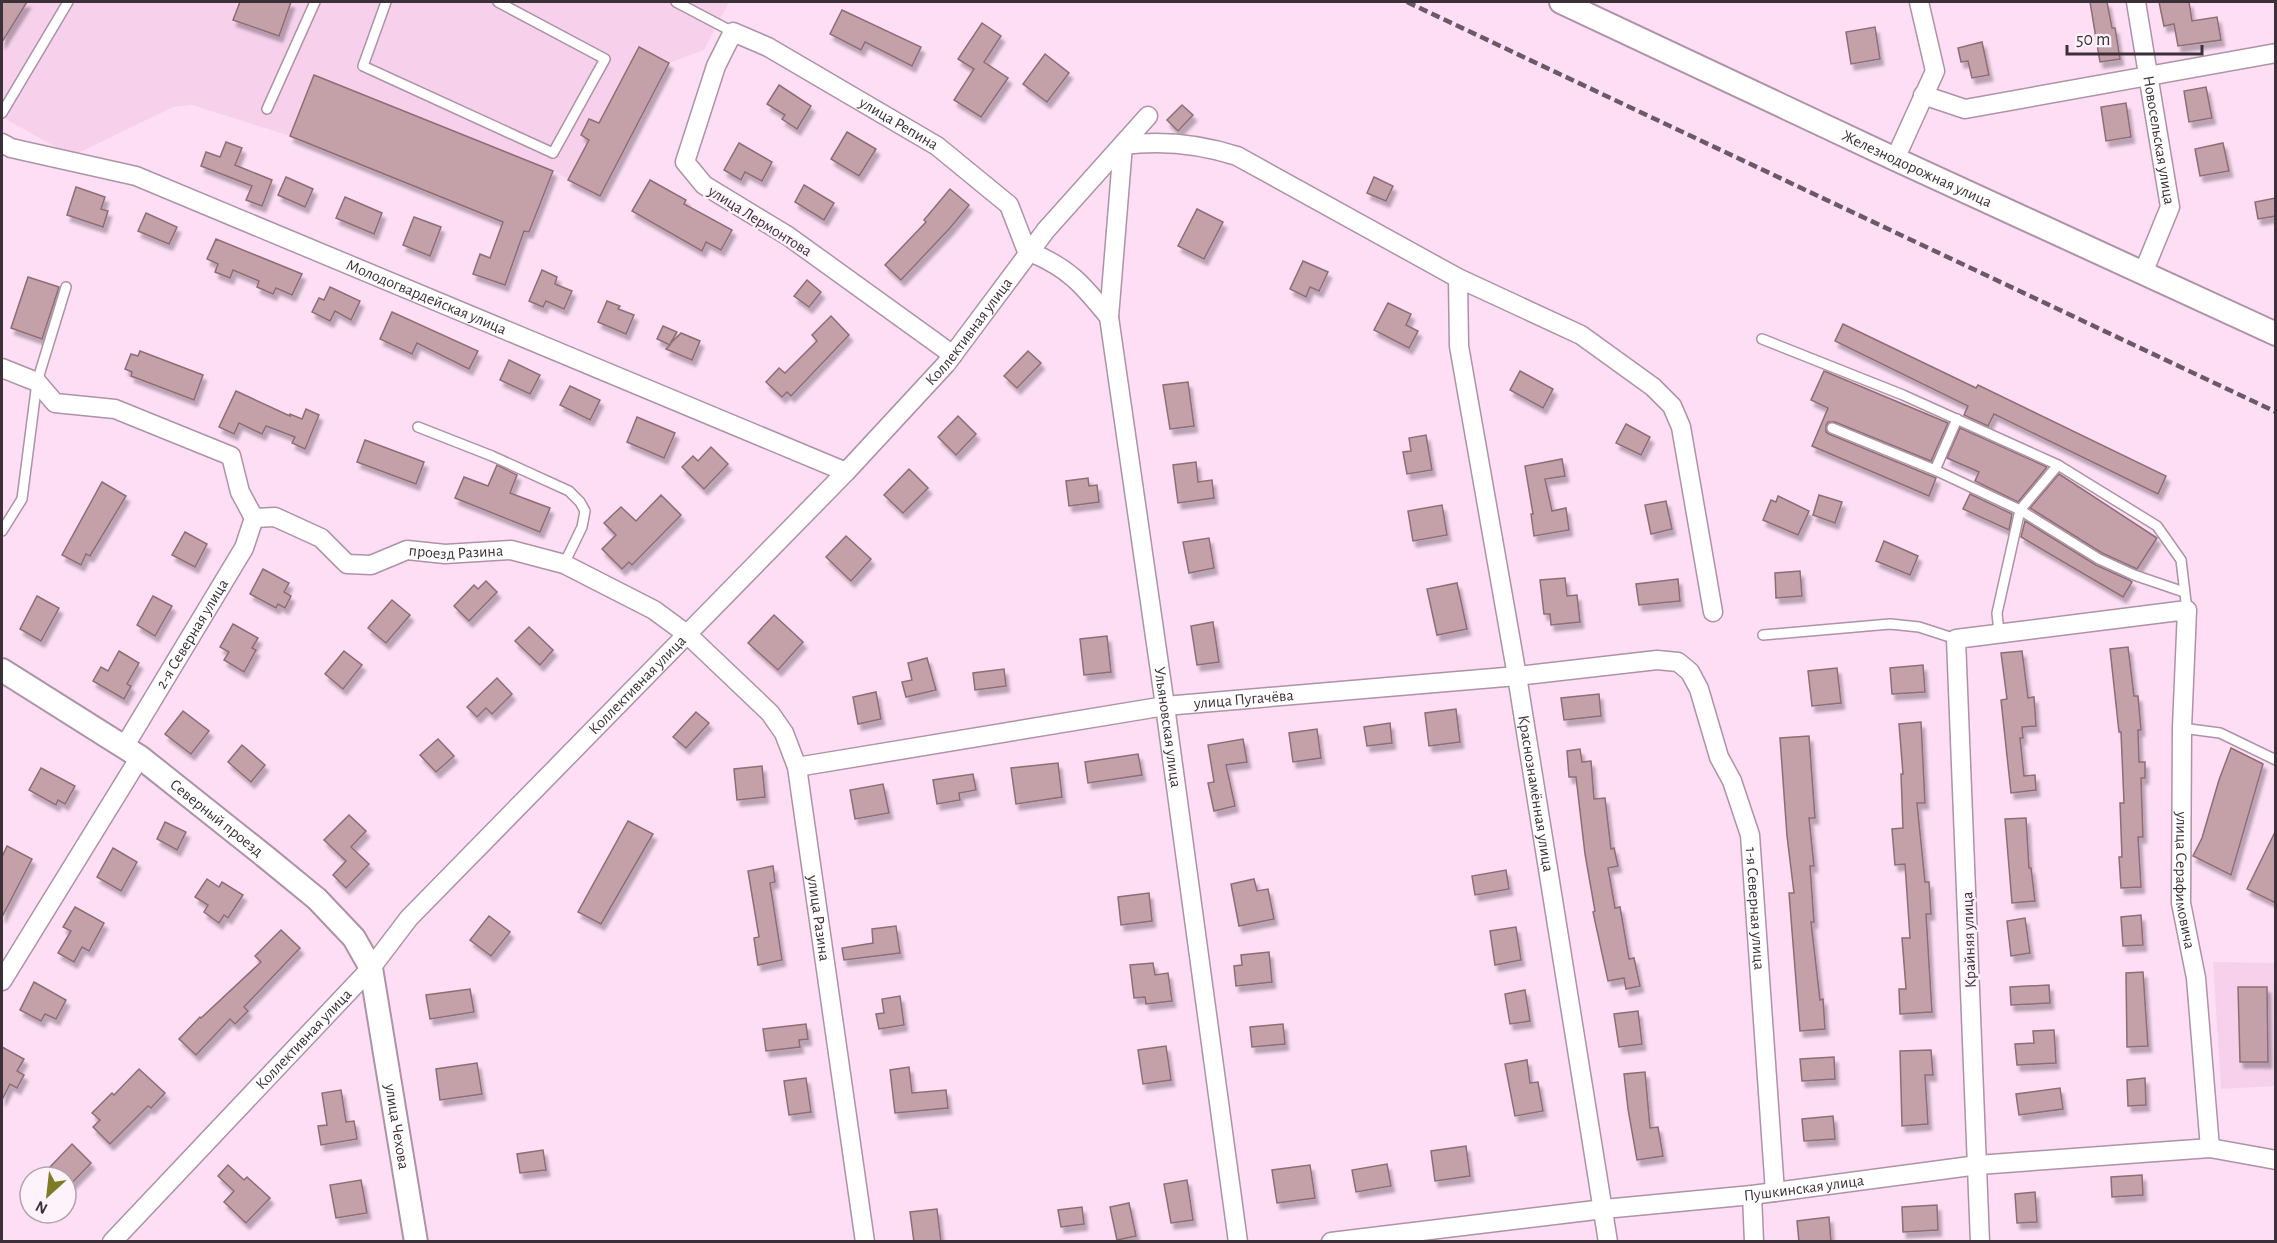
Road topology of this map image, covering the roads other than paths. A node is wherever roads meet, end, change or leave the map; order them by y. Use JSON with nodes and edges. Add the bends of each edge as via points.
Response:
{"nodes":[{"id":1,"x":68,"y":2,"type":"edge"},
{"id":2,"x":315,"y":2,"type":"edge"},
{"id":3,"x":386,"y":2,"type":"edge"},
{"id":4,"x":498,"y":2,"type":"edge"},
{"id":5,"x":676,"y":2,"type":"edge"},
{"id":6,"x":1561,"y":2,"type":"edge"},
{"id":7,"x":1919,"y":2,"type":"edge"},
{"id":8,"x":2136,"y":2,"type":"edge"},
{"id":9,"x":733,"y":33,"type":"junction"},
{"id":10,"x":2276,"y":53,"type":"edge"},
{"id":11,"x":2150,"y":77,"type":"junction"},
{"id":12,"x":1923,"y":95,"type":"junction"},
{"id":13,"x":267,"y":109,"type":"dead end"},
{"id":14,"x":2,"y":113,"type":"edge"},
{"id":15,"x":1148,"y":116,"type":"dead end"},
{"id":16,"x":2,"y":143,"type":"edge"},
{"id":17,"x":1123,"y":145,"type":"junction"},
{"id":18,"x":1895,"y":159,"type":"junction"},
{"id":19,"x":1029,"y":253,"type":"junction"},
{"id":20,"x":2143,"y":273,"type":"junction"},
{"id":21,"x":1458,"y":278,"type":"junction"},
{"id":22,"x":66,"y":286,"type":"dead end"},
{"id":23,"x":1109,"y":317,"type":"junction"},
{"id":24,"x":2276,"y":334,"type":"edge"},
{"id":25,"x":1762,"y":339,"type":"dead end"},
{"id":26,"x":953,"y":355,"type":"junction"},
{"id":27,"x":2,"y":368,"type":"edge"},
{"id":28,"x":37,"y":382,"type":"junction"},
{"id":29,"x":1957,"y":419,"type":"junction"},
{"id":30,"x":418,"y":427,"type":"dead end"},
{"id":31,"x":1832,"y":428,"type":"dead end"},
{"id":32,"x":2058,"y":465,"type":"junction"},
{"id":33,"x":1935,"y":470,"type":"junction"},
{"id":34,"x":846,"y":472,"type":"junction"},
{"id":35,"x":2020,"y":510,"type":"junction"},
{"id":36,"x":254,"y":518,"type":"junction"},
{"id":37,"x":2,"y":531,"type":"edge"},
{"id":38,"x":564,"y":564,"type":"junction"},
{"id":39,"x":2186,"y":601,"type":"junction"},
{"id":40,"x":1713,"y":612,"type":"dead end"},
{"id":41,"x":1999,"y":633,"type":"junction"},
{"id":42,"x":688,"y":634,"type":"junction"},
{"id":43,"x":1762,"y":635,"type":"dead end"},
{"id":44,"x":1956,"y":639,"type":"junction"},
{"id":45,"x":1657,"y":660,"type":"joint"},
{"id":46,"x":2,"y":670,"type":"edge"},
{"id":47,"x":1517,"y":676,"type":"junction"},
{"id":48,"x":1165,"y":706,"type":"junction"},
{"id":49,"x":2182,"y":728,"type":"junction"},
{"id":50,"x":132,"y":752,"type":"junction"},
{"id":51,"x":2276,"y":760,"type":"edge"},
{"id":52,"x":797,"y":766,"type":"junction"},
{"id":53,"x":371,"y":968,"type":"junction"},
{"id":54,"x":2,"y":981,"type":"edge"},
{"id":55,"x":379,"y":1011,"type":"joint"},
{"id":56,"x":2210,"y":1148,"type":"junction"},
{"id":57,"x":2276,"y":1160,"type":"edge"},
{"id":58,"x":1978,"y":1165,"type":"junction"},
{"id":59,"x":1775,"y":1192,"type":"junction"},
{"id":60,"x":1752,"y":1195,"type":"junction"},
{"id":61,"x":1604,"y":1209,"type":"junction"},
{"id":62,"x":112,"y":1242,"type":"edge"},
{"id":63,"x":416,"y":1242,"type":"edge"},
{"id":64,"x":865,"y":1242,"type":"edge"},
{"id":65,"x":1238,"y":1242,"type":"edge"},
{"id":66,"x":1331,"y":1242,"type":"edge"},
{"id":67,"x":1608,"y":1242,"type":"edge"},
{"id":68,"x":1754,"y":1242,"type":"edge"},
{"id":69,"x":1980,"y":1242,"type":"edge"}],
"edges":[{"from":1,"to":14,"type":"lane"},
{"from":2,"to":13,"type":"lane"},
{"from":3,"to":4,"type":"lane","via":[[363,66],[553,153],[605,59]]},
{"from":5,"to":9,"type":"lane"},
{"from":6,"to":18,"type":"street","name":"Железнодорожная улица"},
{"from":7,"to":12,"type":"street","via":[[1935,71]]},
{"from":8,"to":11,"type":"street","name":"Новосельская улица"},
{"from":9,"to":19,"type":"street","name":"улица Репина","via":[[768,47],[937,146],[1009,205]]},
{"from":9,"to":26,"type":"street","name":"улица Лермонтова","via":[[716,66],[685,162],[704,185],[788,236]]},
{"from":10,"to":11,"type":"street"},
{"from":11,"to":12,"type":"street","via":[[1965,109]]},
{"from":11,"to":20,"type":"street","name":"Новосельская улица","via":[[2170,207]]},
{"from":12,"to":18,"type":"street"},
{"from":15,"to":17,"type":"street","name":"Коллективная улица"},
{"from":16,"to":34,"type":"street","name":"Молодогвардейская улица","via":[[136,176]]},
{"from":17,"to":19,"type":"street","name":"Коллективная улица"},
{"from":17,"to":21,"type":"street","via":[[1153,141],[1212,148],[1237,156]]},
{"from":17,"to":23,"type":"street","name":"Ульяновская улица"},
{"from":18,"to":20,"type":"street","name":"Железнодорожная улица"},
{"from":19,"to":23,"type":"street","via":[[1050,260],[1083,284]]},
{"from":19,"to":26,"type":"street","name":"Коллективная улица"},
{"from":20,"to":24,"type":"street","name":"Железнодорожная улица"},
{"from":21,"to":40,"type":"street","via":[[1581,335],[1653,387],[1672,406],[1681,427]]},
{"from":21,"to":47,"type":"street","name":"Краснознамённая улица","via":[[1459,346]]},
{"from":22,"to":28,"type":"lane"},
{"from":23,"to":48,"type":"street","name":"Ульяновская улица"},
{"from":25,"to":29,"type":"lane"},
{"from":26,"to":34,"type":"street","name":"Коллективная улица"},
{"from":27,"to":28,"type":"street"},
{"from":28,"to":36,"type":"street","via":[[55,403],[116,409],[231,456],[240,492]]},
{"from":28,"to":37,"type":"lane","via":[[22,500]]},
{"from":29,"to":32,"type":"lane"},
{"from":29,"to":33,"type":"lane"},
{"from":30,"to":38,"type":"lane","via":[[569,491],[585,511],[582,527]]},
{"from":31,"to":33,"type":"lane"},
{"from":32,"to":35,"type":"lane"},
{"from":32,"to":39,"type":"lane","via":[[2157,526],[2181,560]]},
{"from":33,"to":35,"type":"lane"},
{"from":34,"to":42,"type":"street","name":"Коллективная улица"},
{"from":35,"to":39,"type":"lane","via":[[2099,559]]},
{"from":35,"to":41,"type":"lane","via":[[1997,613]]},
{"from":36,"to":38,"type":"street","name":"проезд Разина","via":[[275,517],[321,538],[347,564],[371,565],[407,550],[445,554],[511,550]]},
{"from":36,"to":50,"type":"street","name":"2-я Северная улица","via":[[244,548]]},
{"from":38,"to":42,"type":"street","name":"проезд Разина","via":[[654,609]]},
{"from":39,"to":41,"type":"street"},
{"from":39,"to":49,"type":"street","name":"улица Серафимовича"},
{"from":41,"to":44,"type":"street"},
{"from":42,"to":52,"type":"street","name":"улица Разина","via":[[770,713],[784,733]]},
{"from":42,"to":53,"type":"street","name":"Коллективная улица","via":[[410,918]]},
{"from":43,"to":44,"type":"lane","via":[[1890,624],[1919,627]]},
{"from":44,"to":58,"type":"street","name":"Крайняя улица"},
{"from":45,"to":47,"type":"street","name":"улица Пугачёва"},
{"from":45,"to":59,"type":"street","name":"1-я Северная улица","via":[[1678,662],[1690,672],[1750,835]]},
{"from":46,"to":50,"type":"street","name":"Северный проезд"},
{"from":47,"to":48,"type":"street","name":"улица Пугачёва"},
{"from":47,"to":61,"type":"street","name":"Краснознамённая улица"},
{"from":48,"to":52,"type":"street","name":"улица Пугачёва"},
{"from":48,"to":65,"type":"street","name":"Ульяновская улица"},
{"from":49,"to":51,"type":"lane","via":[[2220,733]]},
{"from":49,"to":56,"type":"street","name":"улица Серафимовича","via":[[2181,903],[2196,978]]},
{"from":50,"to":53,"type":"street","name":"Северный проезд","via":[[317,899],[354,938]]},
{"from":50,"to":54,"type":"street","name":"2-я Северная улица"},
{"from":52,"to":64,"type":"street","name":"улица Разина"},
{"from":53,"to":55,"type":"street","name":"Северный проезд"},
{"from":53,"to":62,"type":"street","name":"Коллективная улица"},
{"from":55,"to":63,"type":"street","name":"улица Чехова"},
{"from":56,"to":57,"type":"street","name":"Пушкинская улица"},
{"from":56,"to":58,"type":"street","name":"Пушкинская улица"},
{"from":58,"to":59,"type":"street","name":"Пушкинская улица"},
{"from":58,"to":69,"type":"street","name":"Крайняя улица"},
{"from":59,"to":60,"type":"street","name":"Пушкинская улица"},
{"from":60,"to":61,"type":"street","name":"Пушкинская улица"},
{"from":60,"to":68,"type":"street"},
{"from":61,"to":66,"type":"street","name":"Пушкинская улица"},
{"from":61,"to":67,"type":"street","name":"Краснознамённая улица"}]}
